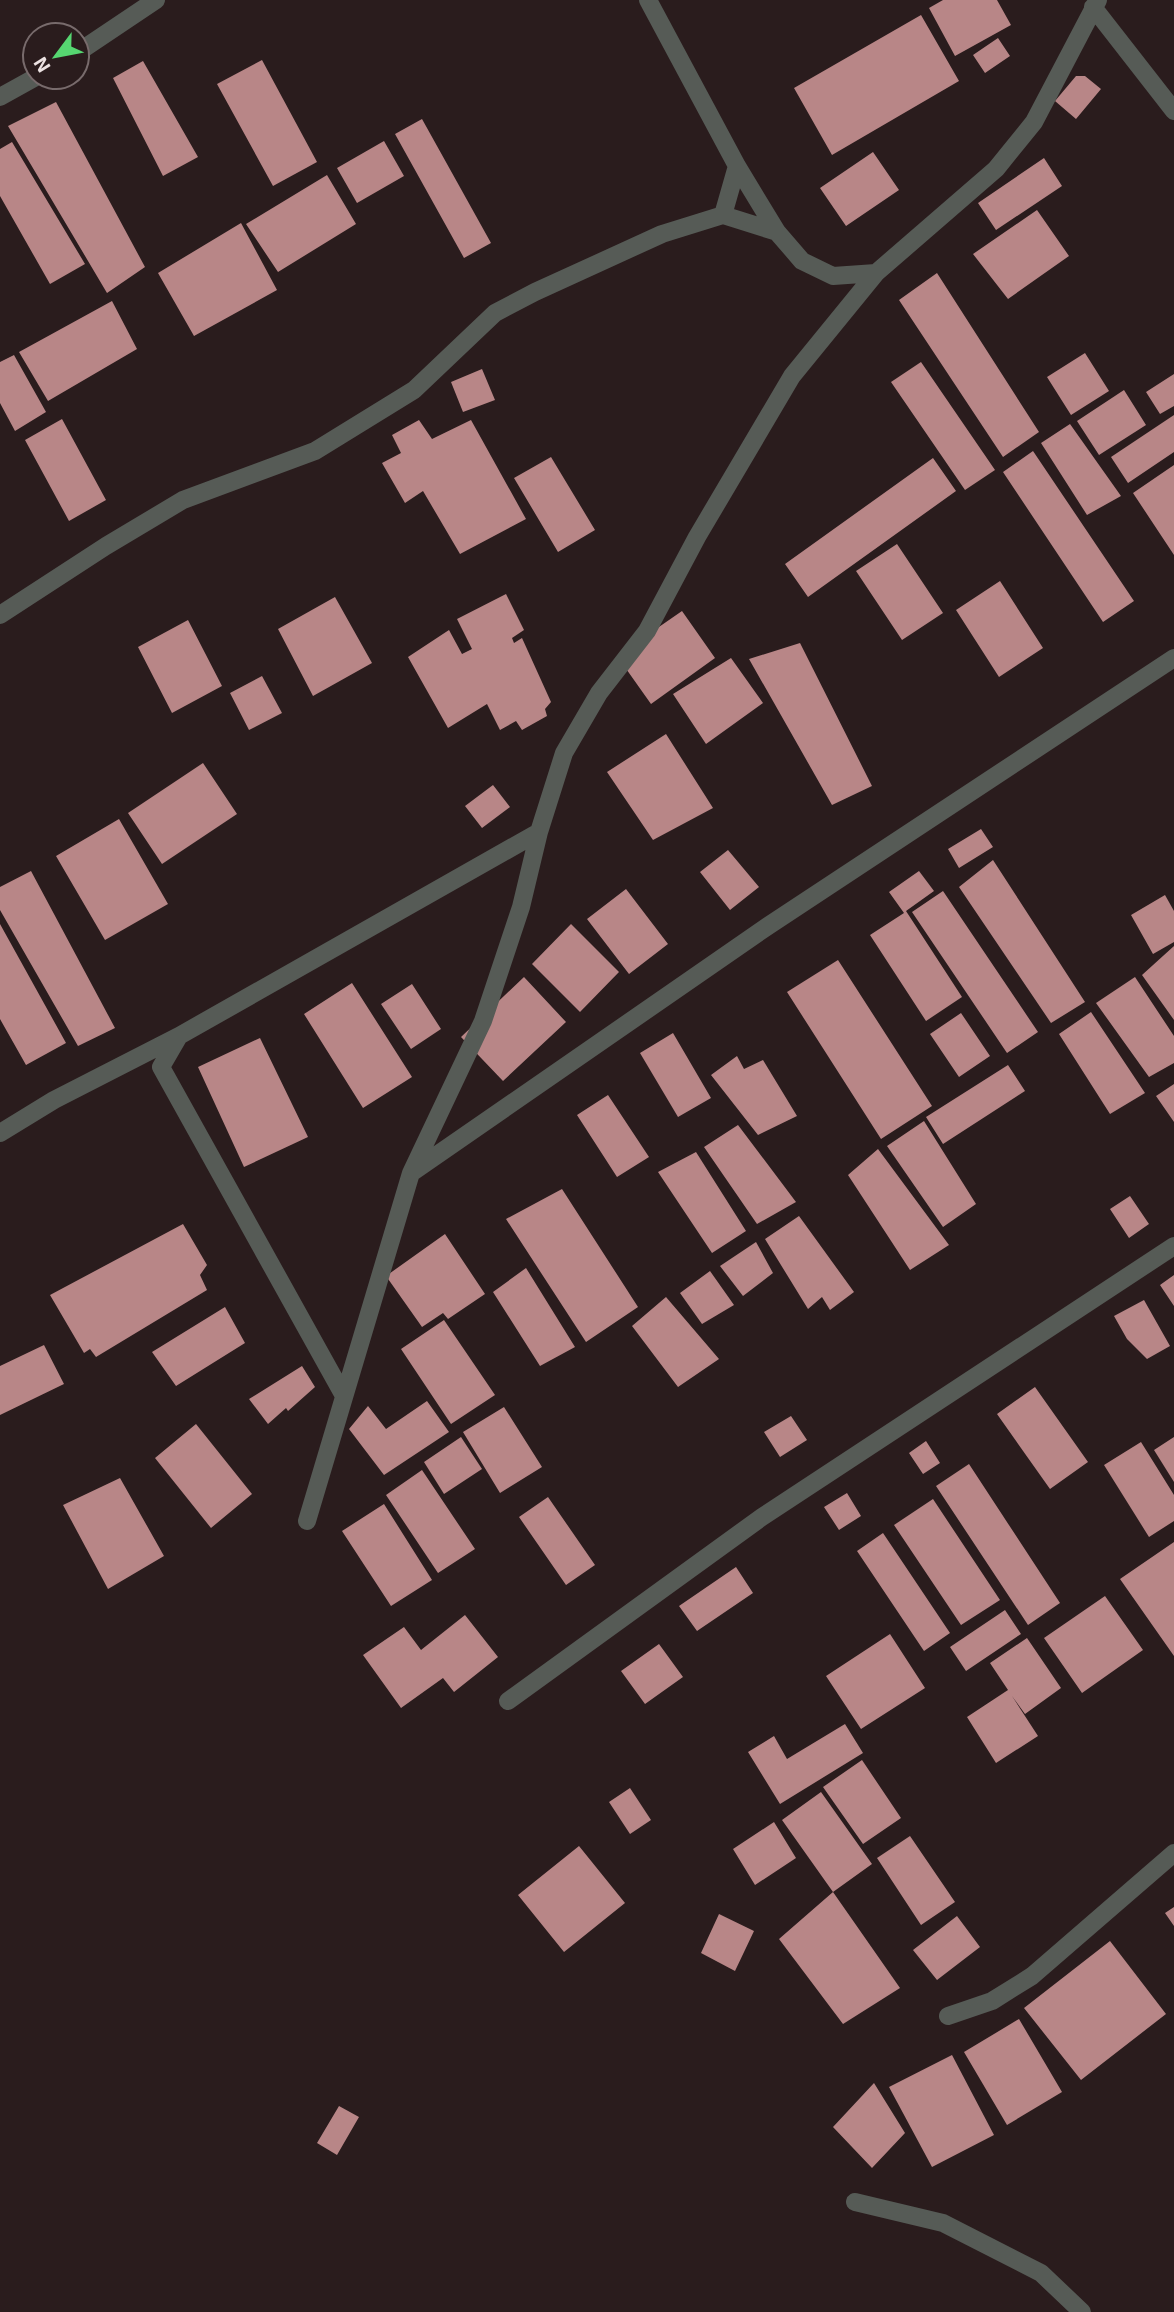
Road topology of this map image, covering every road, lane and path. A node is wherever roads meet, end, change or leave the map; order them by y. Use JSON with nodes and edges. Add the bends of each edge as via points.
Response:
{"nodes":[{"id":1,"x":156,"y":0,"type":"edge"},
{"id":2,"x":648,"y":0,"type":"edge"},
{"id":3,"x":1095,"y":3,"type":"edge"},
{"id":4,"x":91,"y":44,"type":"edge"},
{"id":5,"x":21,"y":85,"type":"edge"},
{"id":6,"x":0,"y":97,"type":"edge"},
{"id":7,"x":1174,"y":111,"type":"edge"},
{"id":8,"x":737,"y":166,"type":"junction"},
{"id":9,"x":723,"y":215,"type":"junction"},
{"id":10,"x":777,"y":232,"type":"junction"},
{"id":11,"x":876,"y":273,"type":"junction"},
{"id":12,"x":0,"y":615,"type":"edge"},
{"id":13,"x":1174,"y":658,"type":"edge"},
{"id":14,"x":539,"y":832,"type":"junction"},
{"id":15,"x":178,"y":1036,"type":"junction"},
{"id":16,"x":0,"y":1133,"type":"edge"},
{"id":17,"x":411,"y":1173,"type":"junction"},
{"id":18,"x":1174,"y":1246,"type":"edge"},
{"id":19,"x":344,"y":1396,"type":"junction"},
{"id":20,"x":307,"y":1521,"type":"dead end"},
{"id":21,"x":508,"y":1701,"type":"dead end"},
{"id":22,"x":1174,"y":1853,"type":"edge"},
{"id":23,"x":948,"y":2016,"type":"dead end"},
{"id":24,"x":855,"y":2202,"type":"dead end"},
{"id":25,"x":1082,"y":2312,"type":"edge"}],
"edges":[{"from":1,"to":4,"type":"street"},
{"from":2,"to":8,"type":"street"},
{"from":3,"to":7,"type":"street"},
{"from":3,"to":11,"type":"street","via":[[1034,122],[996,169]]},
{"from":5,"to":6,"type":"street"},
{"from":8,"to":9,"type":"street"},
{"from":8,"to":10,"type":"street"},
{"from":9,"to":10,"type":"street"},
{"from":9,"to":12,"type":"street","via":[[662,234],[495,313],[415,390],[315,451],[183,500]]},
{"from":10,"to":11,"type":"street","via":[[802,261],[834,276]]},
{"from":11,"to":14,"type":"street","via":[[792,376],[647,631],[599,693],[564,753]]},
{"from":13,"to":17,"type":"street","via":[[768,926]]},
{"from":14,"to":15,"type":"street"},
{"from":14,"to":17,"type":"street","via":[[521,907],[483,1021]]},
{"from":15,"to":16,"type":"street"},
{"from":15,"to":19,"type":"street","via":[[161,1067]]},
{"from":17,"to":19,"type":"street"},
{"from":18,"to":21,"type":"street","via":[[762,1517]]},
{"from":19,"to":20,"type":"street"},
{"from":22,"to":23,"type":"street","via":[[1032,1976],[992,2001]]},
{"from":24,"to":25,"type":"street","via":[[943,2223],[1041,2273]]}]}
